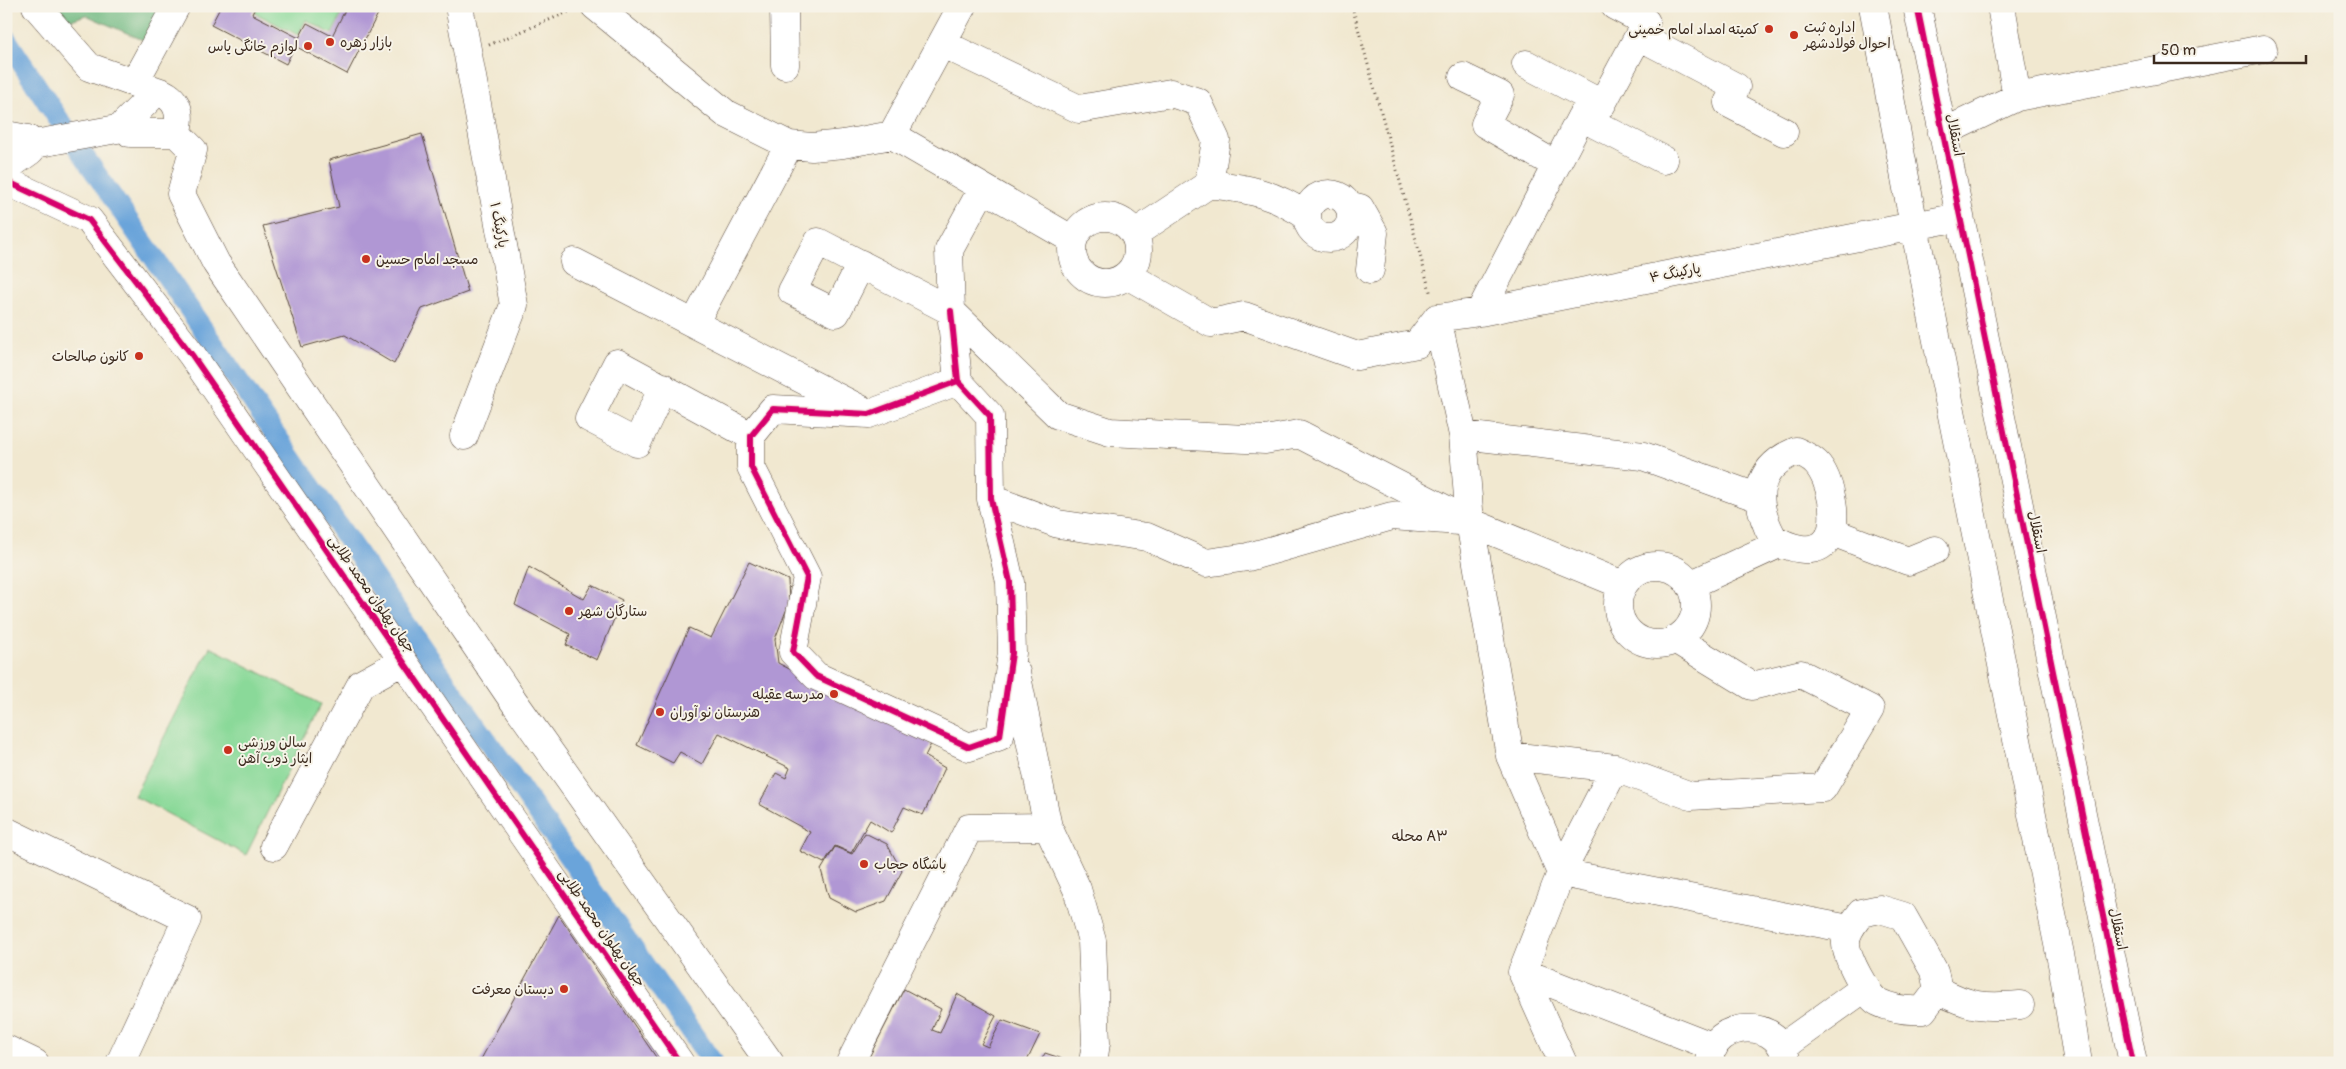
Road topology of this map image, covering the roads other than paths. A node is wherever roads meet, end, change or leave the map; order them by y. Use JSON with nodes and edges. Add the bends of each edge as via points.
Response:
{"nodes":[{"id":1,"x":36,"y":6,"type":"edge"},
{"id":2,"x":176,"y":6,"type":"edge"},
{"id":3,"x":459,"y":6,"type":"edge"},
{"id":4,"x":595,"y":6,"type":"edge"},
{"id":5,"x":784,"y":6,"type":"edge"},
{"id":6,"x":962,"y":6,"type":"edge"},
{"id":7,"x":1615,"y":6,"type":"edge"},
{"id":8,"x":1873,"y":6,"type":"edge"},
{"id":9,"x":1917,"y":6,"type":"edge"},
{"id":10,"x":2001,"y":6,"type":"edge"},
{"id":11,"x":1639,"y":36,"type":"junction"},
{"id":12,"x":942,"y":44,"type":"junction"},
{"id":13,"x":2263,"y":49,"type":"dead end"},
{"id":14,"x":1526,"y":64,"type":"dead end"},
{"id":15,"x":785,"y":65,"type":"dead end"},
{"id":16,"x":1463,"y":77,"type":"dead end"},
{"id":17,"x":145,"y":87,"type":"junction"},
{"id":18,"x":2017,"y":97,"type":"junction"},
{"id":19,"x":1592,"y":111,"type":"junction"},
{"id":20,"x":128,"y":127,"type":"junction"},
{"id":21,"x":1784,"y":132,"type":"dead end"},
{"id":22,"x":176,"y":133,"type":"junction"},
{"id":23,"x":1942,"y":133,"type":"junction"},
{"id":24,"x":892,"y":136,"type":"junction"},
{"id":25,"x":18,"y":140,"type":"edge"},
{"id":26,"x":789,"y":145,"type":"junction"},
{"id":27,"x":1664,"y":160,"type":"dead end"},
{"id":28,"x":1556,"y":165,"type":"junction"},
{"id":29,"x":6,"y":168,"type":"edge"},
{"id":30,"x":6,"y":181,"type":"edge"},
{"id":31,"x":1208,"y":184,"type":"junction"},
{"id":32,"x":983,"y":188,"type":"junction"},
{"id":33,"x":1959,"y":217,"type":"junction"},
{"id":34,"x":1914,"y":226,"type":"junction"},
{"id":35,"x":1134,"y":234,"type":"junction"},
{"id":36,"x":1073,"y":240,"type":"junction"},
{"id":37,"x":574,"y":262,"type":"dead end"},
{"id":38,"x":861,"y":264,"type":"dead end"},
{"id":39,"x":1370,"y":270,"type":"dead end"},
{"id":40,"x":1127,"y":275,"type":"junction"},
{"id":41,"x":951,"y":311,"type":"junction"},
{"id":42,"x":1480,"y":312,"type":"junction"},
{"id":43,"x":1437,"y":318,"type":"junction"},
{"id":44,"x":694,"y":324,"type":"junction"},
{"id":45,"x":958,"y":381,"type":"junction"},
{"id":46,"x":663,"y":387,"type":"dead end"},
{"id":47,"x":869,"y":414,"type":"junction"},
{"id":48,"x":1463,"y":435,"type":"junction"},
{"id":49,"x":464,"y":436,"type":"dead end"},
{"id":50,"x":751,"y":436,"type":"junction"},
{"id":51,"x":1759,"y":498,"type":"junction"},
{"id":52,"x":991,"y":499,"type":"junction"},
{"id":53,"x":1470,"y":522,"type":"junction"},
{"id":54,"x":1832,"y":532,"type":"junction"},
{"id":55,"x":1781,"y":543,"type":"junction"},
{"id":56,"x":1934,"y":550,"type":"dead end"},
{"id":57,"x":1623,"y":585,"type":"junction"},
{"id":58,"x":1690,"y":586,"type":"junction"},
{"id":59,"x":1675,"y":639,"type":"junction"},
{"id":60,"x":1012,"y":653,"type":"junction"},
{"id":61,"x":403,"y":661,"type":"junction"},
{"id":62,"x":1510,"y":756,"type":"junction"},
{"id":63,"x":1615,"y":768,"type":"junction"},
{"id":64,"x":1048,"y":827,"type":"junction"},
{"id":65,"x":6,"y":831,"type":"edge"},
{"id":66,"x":274,"y":846,"type":"dead end"},
{"id":67,"x":1560,"y":873,"type":"junction"},
{"id":68,"x":1849,"y":929,"type":"junction"},
{"id":69,"x":1522,"y":972,"type":"junction"},
{"id":70,"x":1866,"y":987,"type":"junction"},
{"id":71,"x":1938,"y":990,"type":"junction"},
{"id":72,"x":2020,"y":1005,"type":"dead end"},
{"id":73,"x":6,"y":1049,"type":"edge"},
{"id":74,"x":1712,"y":1055,"type":"edge"},
{"id":75,"x":1784,"y":1055,"type":"edge"},
{"id":76,"x":35,"y":1063,"type":"edge"},
{"id":77,"x":120,"y":1063,"type":"edge"},
{"id":78,"x":680,"y":1063,"type":"edge"},
{"id":79,"x":770,"y":1063,"type":"edge"},
{"id":80,"x":850,"y":1063,"type":"edge"},
{"id":81,"x":1093,"y":1063,"type":"edge"},
{"id":82,"x":1563,"y":1063,"type":"edge"},
{"id":83,"x":2078,"y":1063,"type":"edge"},
{"id":84,"x":2133,"y":1063,"type":"edge"}],
"edges":[{"from":1,"to":17,"type":"street","via":[[89,67]]},
{"from":2,"to":17,"type":"street"},
{"from":3,"to":49,"type":"street","name":"پارکینگ ۱","via":[[514,305]]},
{"from":4,"to":26,"type":"street","via":[[725,113]]},
{"from":5,"to":15,"type":"street"},
{"from":6,"to":12,"type":"street"},
{"from":7,"to":11,"type":"street","via":[[1646,22]]},
{"from":8,"to":34,"type":"street"},
{"from":9,"to":23,"type":"street","name":"استقلال"},
{"from":10,"to":18,"type":"street"},
{"from":11,"to":19,"type":"street"},
{"from":11,"to":21,"type":"street","via":[[1736,87],[1728,103]]},
{"from":12,"to":24,"type":"street"},
{"from":12,"to":31,"type":"street","via":[[1079,108],[1171,93],[1198,102],[1216,140]]},
{"from":13,"to":18,"type":"street"},
{"from":14,"to":19,"type":"street"},
{"from":16,"to":28,"type":"street","via":[[1500,95],[1485,124]]},
{"from":17,"to":20,"type":"street","via":[[126,122]]},
{"from":17,"to":22,"type":"street","via":[[165,94],[177,105],[180,114]]},
{"from":18,"to":23,"type":"street"},
{"from":19,"to":27,"type":"street"},
{"from":19,"to":28,"type":"street"},
{"from":20,"to":22,"type":"street","via":[[130,133]]},
{"from":20,"to":25,"type":"street"},
{"from":22,"to":79,"type":"street","via":[[193,150],[181,194],[216,263],[510,696]]},
{"from":23,"to":33,"type":"street","name":"استقلال"},
{"from":24,"to":26,"type":"street","via":[[812,147]]},
{"from":24,"to":32,"type":"street"},
{"from":25,"to":29,"type":"street","via":[[30,151]]},
{"from":26,"to":44,"type":"street"},
{"from":28,"to":42,"type":"street"},
{"from":30,"to":61,"type":"street","name":"جهان پهلوان محمد طلایی","via":[[89,220],[192,355]]},
{"from":31,"to":35,"type":"street"},
{"from":31,"to":39,"type":"street","via":[[1250,189],[1283,201],[1307,216],[1311,203],[1323,195],[1337,196],[1348,205],[1360,208],[1374,233]]},
{"from":32,"to":36,"type":"street"},
{"from":32,"to":41,"type":"street","via":[[949,250]]},
{"from":33,"to":34,"type":"street","name":"پارکینگ ۴"},
{"from":33,"to":84,"type":"street","name":"استقلال"},
{"from":34,"to":42,"type":"street","name":"پارکینگ ۴"},
{"from":34,"to":83,"type":"street","via":[[2061,960]]},
{"from":35,"to":36,"type":"street","via":[[1117,219],[1106,217],[1086,223]]},
{"from":35,"to":40,"type":"street","via":[[1138,255]]},
{"from":36,"to":40,"type":"street","via":[[1074,261],[1086,277],[1106,283]]},
{"from":37,"to":44,"type":"street"},
{"from":38,"to":41,"type":"street"},
{"from":40,"to":43,"type":"street","via":[[1212,324],[1244,316],[1357,356],[1417,344]]},
{"from":41,"to":45,"type":"street"},
{"from":41,"to":53,"type":"street","via":[[1058,415],[1110,432],[1265,440],[1299,434]]},
{"from":42,"to":43,"type":"street","name":"پارکینگ ۴"},
{"from":43,"to":48,"type":"street"},
{"from":44,"to":47,"type":"street"},
{"from":45,"to":47,"type":"street"},
{"from":45,"to":52,"type":"street","via":[[990,416]]},
{"from":46,"to":50,"type":"street"},
{"from":47,"to":50,"type":"street","via":[[773,409]]},
{"from":48,"to":51,"type":"street","via":[[1642,456]]},
{"from":48,"to":53,"type":"street"},
{"from":50,"to":60,"type":"street","via":[[751,467],[807,577],[793,652],[816,676],[969,747],[1000,736]]},
{"from":51,"to":54,"type":"street","via":[[1766,474],[1776,462],[1796,452],[1806,456],[1817,463],[1831,491]]},
{"from":51,"to":55,"type":"street","via":[[1769,529]]},
{"from":52,"to":53,"type":"street","via":[[1058,524],[1147,537],[1206,563],[1248,557],[1392,516]]},
{"from":52,"to":60,"type":"street","via":[[1010,582]]},
{"from":53,"to":57,"type":"street"},
{"from":53,"to":62,"type":"street"},
{"from":54,"to":55,"type":"street","via":[[1826,542],[1813,548],[1790,547]]},
{"from":54,"to":56,"type":"street","via":[[1908,561]]},
{"from":55,"to":58,"type":"street"},
{"from":57,"to":58,"type":"street","via":[[1644,568],[1657,566],[1670,568],[1682,575]]},
{"from":57,"to":59,"type":"street","via":[[1618,611],[1632,634],[1653,644]]},
{"from":58,"to":59,"type":"street","via":[[1695,598],[1692,623]]},
{"from":59,"to":63,"type":"street","via":[[1752,686],[1801,674],[1870,708],[1823,788],[1691,796]]},
{"from":60,"to":64,"type":"street"},
{"from":61,"to":66,"type":"street","via":[[361,684]]},
{"from":61,"to":78,"type":"street","name":"جهان پهلوان محمد طلایی"},
{"from":62,"to":63,"type":"street"},
{"from":62,"to":67,"type":"street"},
{"from":63,"to":67,"type":"street"},
{"from":64,"to":80,"type":"street","via":[[969,828]]},
{"from":64,"to":81,"type":"street","via":[[1077,889],[1092,941],[1096,1043]]},
{"from":65,"to":77,"type":"street","via":[[187,919]]},
{"from":67,"to":68,"type":"street"},
{"from":67,"to":69,"type":"street"},
{"from":68,"to":70,"type":"street","via":[[1846,945],[1852,964]]},
{"from":68,"to":71,"type":"street","via":[[1860,913],[1880,909],[1903,916],[1934,971]]},
{"from":69,"to":74,"type":"street"},
{"from":69,"to":82,"type":"street"},
{"from":70,"to":71,"type":"street","via":[[1875,1001],[1904,1011],[1923,1010]]},
{"from":70,"to":75,"type":"street"},
{"from":71,"to":72,"type":"street","via":[[1960,1002],[1990,1008]]},
{"from":73,"to":76,"type":"street"},
{"from":74,"to":75,"type":"street","via":[[1723,1036],[1734,1029],[1748,1027],[1773,1036]]}]}
